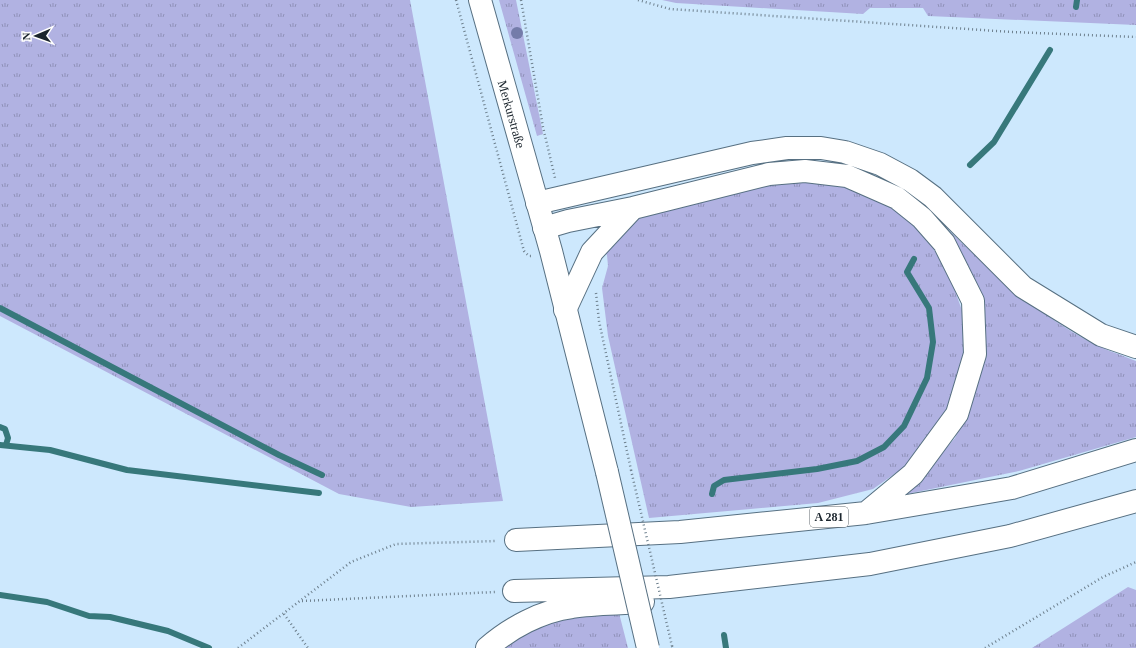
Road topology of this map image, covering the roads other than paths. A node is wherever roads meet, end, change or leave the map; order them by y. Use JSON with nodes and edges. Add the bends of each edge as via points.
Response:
{"nodes":[{"id":1,"x":480,"y":0,"type":"edge"},
{"id":2,"x":537,"y":203,"type":"junction"},
{"id":3,"x":633,"y":208,"type":"junction"},
{"id":4,"x":544,"y":228,"type":"junction"},
{"id":5,"x":566,"y":310,"type":"junction"},
{"id":6,"x":1136,"y":347,"type":"edge"},
{"id":7,"x":1136,"y":450,"type":"edge"},
{"id":8,"x":1136,"y":501,"type":"edge"},
{"id":9,"x":866,"y":513,"type":"junction"},
{"id":10,"x":516,"y":540,"type":"road end"},
{"id":11,"x":715,"y":582,"type":"junction"},
{"id":12,"x":514,"y":592,"type":"road end"},
{"id":13,"x":487,"y":648,"type":"edge"},
{"id":14,"x":648,"y":648,"type":"edge"}],
"edges":[{"from":1,"to":2,"type":"main road","name":"Merkurstraße"},
{"from":2,"to":4,"type":"main road","name":"Merkurstraße"},
{"from":2,"to":6,"type":"main road","via":[[752,153],[787,148],[821,148],[845,152],[880,164],[910,180],[932,197],[1023,287],[1101,335]]},
{"from":3,"to":4,"type":"main road"},
{"from":3,"to":5,"type":"main road","via":[[592,252]]},
{"from":3,"to":9,"type":"main road","via":[[769,174],[805,171],[847,176],[897,198],[922,218],[944,243],[972,301],[975,354],[958,414],[913,474]]},
{"from":4,"to":5,"type":"main road","name":"Merkurstraße"},
{"from":5,"to":14,"type":"main road","name":"Merkurstraße","bridge":true},
{"from":7,"to":9,"type":"main road","number":"A 281","via":[[1012,488]]},
{"from":8,"to":11,"type":"main road","via":[[1010,536],[870,564]]},
{"from":9,"to":10,"type":"main road","number":"A 281","via":[[680,532]]},
{"from":11,"to":12,"type":"main road","via":[[669,587]]},
{"from":11,"to":13,"type":"main road","via":[[672,600],[571,607],[543,614],[504,633]]}]}
